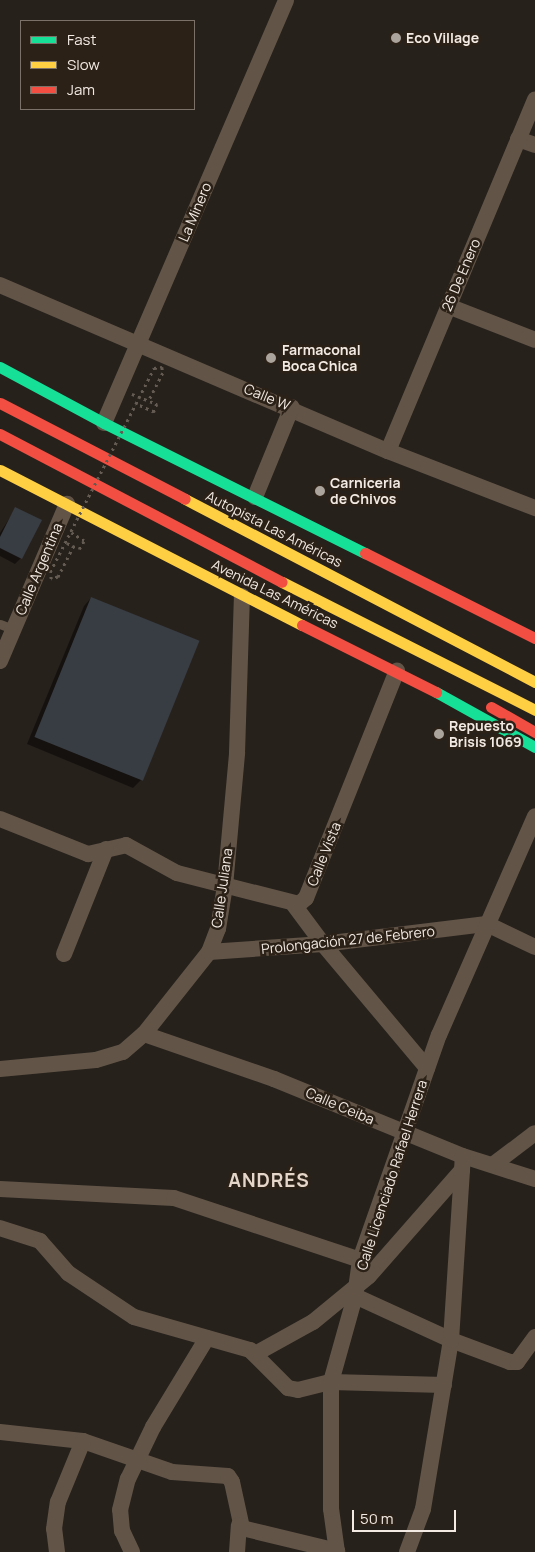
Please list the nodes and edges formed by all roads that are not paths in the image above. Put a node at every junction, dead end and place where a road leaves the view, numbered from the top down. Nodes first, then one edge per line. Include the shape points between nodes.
1 (286, 0) edge
2 (535, 99) edge
3 (518, 139) junction
4 (535, 145) edge
5 (0, 285) edge
6 (448, 306) junction
7 (535, 340) edge
8 (138, 346) junction
9 (0, 367) edge
10 (0, 403) edge
11 (292, 407) junction
12 (104, 423) junction
13 (0, 434) edge
14 (388, 451) junction
15 (0, 470) edge
16 (255, 497) junction
17 (67, 504) junction
18 (535, 508) edge
19 (242, 596) junction
20 (349, 617) junction
21 (7, 626) edge
22 (535, 638) edge
23 (476, 651) junction
24 (521, 660) dead end
25 (0, 661) edge
26 (397, 671) junction
27 (432, 672) dead end
28 (535, 682) edge
29 (480, 700) dead end
30 (535, 710) edge
31 (535, 732) edge
32 (535, 747) edge
33 (535, 816) edge
34 (0, 819) edge
35 (106, 849) junction
36 (225, 886) junction
37 (294, 904) junction
38 (487, 924) junction
39 (322, 944) junction
40 (535, 947) edge
41 (209, 952) junction
42 (64, 954) dead end
43 (144, 1034) junction
44 (427, 1068) junction
45 (0, 1069) edge
46 (535, 1133) edge
47 (404, 1134) junction
48 (462, 1163) junction
49 (494, 1164) junction
50 (535, 1179) edge
51 (0, 1189) edge
52 (0, 1228) edge
53 (360, 1260) junction
54 (356, 1290) junction
55 (208, 1338) junction
56 (535, 1338) edge
57 (451, 1340) junction
58 (255, 1354) junction
59 (331, 1382) junction
60 (444, 1385) junction
61 (0, 1432) edge
62 (83, 1441) junction
63 (138, 1458) junction
64 (239, 1526) junction
65 (57, 1552) edge
66 (132, 1552) edge
67 (237, 1552) edge
68 (337, 1552) edge
69 (407, 1552) edge

1 - 8 street, La Minero
2 - 3 street, 26 De Enero
3 - 4 street
3 - 6 street, 26 De Enero
5 - 8 street, Calle W
6 - 7 street
6 - 14 street, 26 De Enero
8 - 11 street, Calle W
8 - 12 street, La Minero
9 - 12 main road
10 - 23 main road, Autopista Las Américas
11 - 14 street, Calle W
11 - 16 street
12 - 16 main road
13 - 20 main road
14 - 18 street, Calle W
15 - 17 main road, Avenida Las Américas
16 - 22 main road
17 - 19 main road, Avenida Las Américas
17 - 21 street, Calle Argentina
19 - 26 main road, Avenida Las Américas
19 - 36 street, Calle Juliana via 237,753
20 - 27 main road
20 - 30 main road
21 - 25 street, Calle Argentina
23 - 24 main road
23 - 28 main road, Autopista Las Américas
26 - 32 main road, Avenida Las Américas
26 - 37 street, Calle Vista via 306,898
29 - 31 main road
33 - 38 street, Calle Licenciado Rafael Herrera
34 - 35 street via 88,854
35 - 36 street via 126,845 177,873
35 - 42 street
36 - 37 street
36 - 41 street, Calle Juliana via 218,929
37 - 39 street
38 - 39 street, Prolongación 27 de Febrero
38 - 40 street
38 - 44 street, Calle Licenciado Rafael Herrera
39 - 41 street, Prolongación 27 de Febrero
39 - 44 street
41 - 43 street, Calle Juliana
43 - 45 street, Calle Juliana via 111,1058
43 - 47 street, Calle Ceiba via 274,1078
44 - 47 street, Calle Licenciado Rafael Herrera
46 - 49 street
47 - 48 street, Calle Ceiba
47 - 53 street, Calle Licenciado Rafael Herrera
48 - 49 street, Calle Ceiba
48 - 54 street
48 - 57 street
49 - 50 street, Calle Ceiba
51 - 53 street via 174,1198
52 - 55 street via 40,1241 68,1273 120,1310 152,1324
53 - 54 street, Calle Licenciado Rafael Herrera
54 - 57 street
54 - 58 street via 313,1322
54 - 59 street, Calle Licenciado Rafael Herrera
55 - 58 street
55 - 63 street via 153,1427
56 - 57 street via 517,1362 483,1354
57 - 60 street
58 - 59 street via 288,1388 298,1390
59 - 60 street
59 - 68 street, Calle Licenciado Rafael Herrera via 331,1508
60 - 69 street via 423,1509
61 - 62 street
62 - 63 street
62 - 65 street via 58,1502 54,1529
63 - 64 street via 172,1472 228,1476 232,1482
63 - 66 street via 128,1479 120,1510 122,1531
64 - 67 street
64 - 68 street via 248,1531

